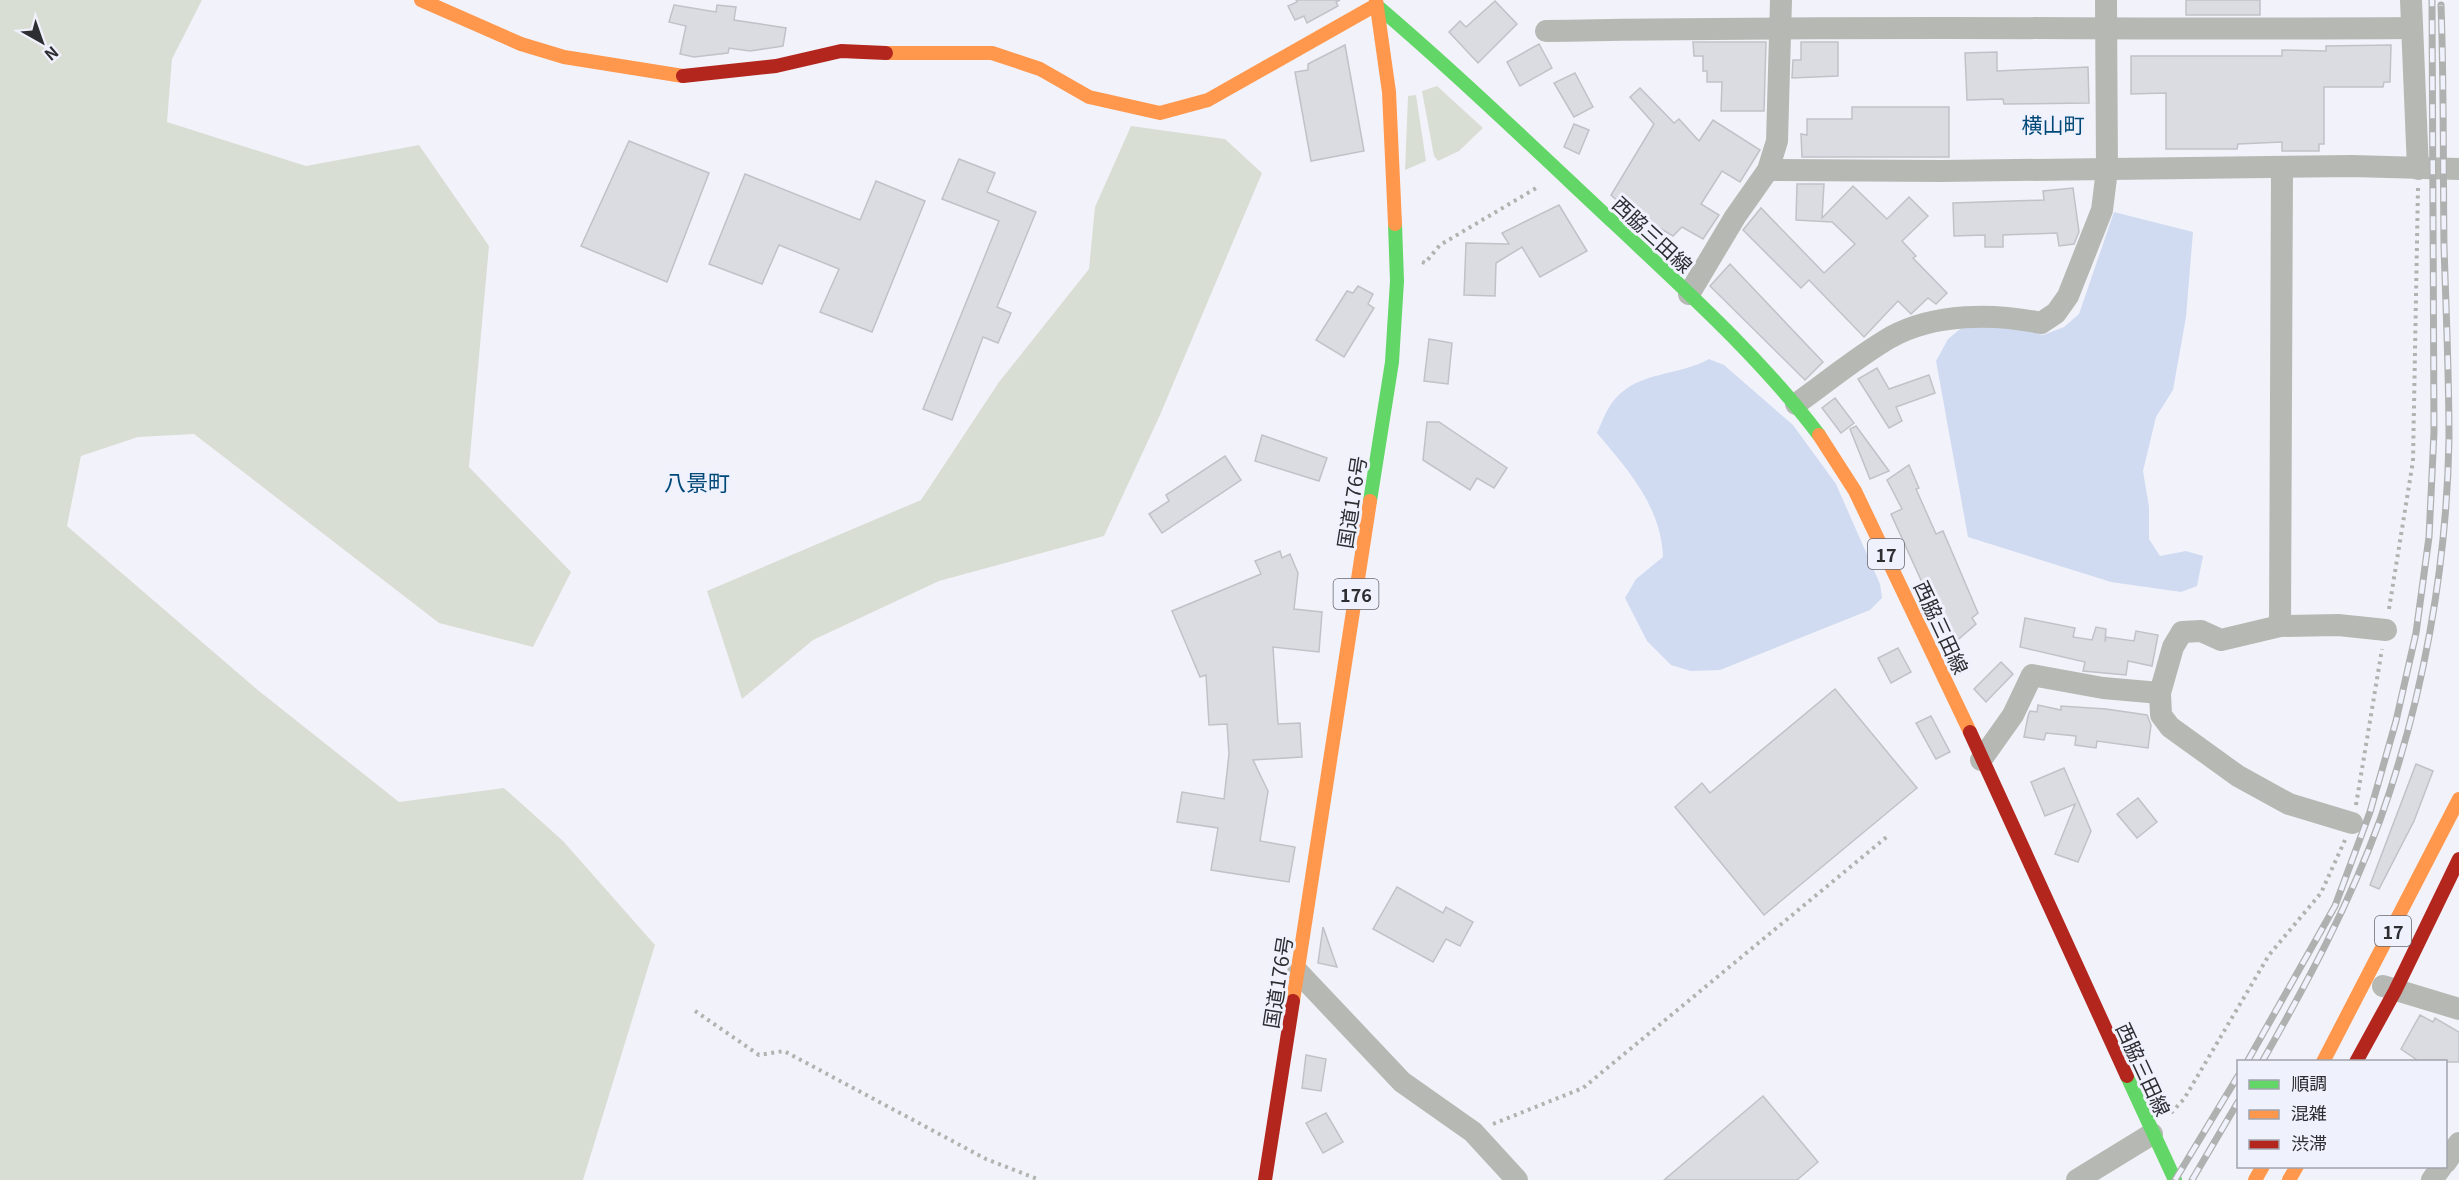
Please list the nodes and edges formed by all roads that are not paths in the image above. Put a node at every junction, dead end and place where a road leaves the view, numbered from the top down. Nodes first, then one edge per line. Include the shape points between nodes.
1 (421, 0) edge
2 (1781, 0) edge
3 (2106, 0) edge
4 (2411, 0) edge
5 (1375, 2) edge
6 (1404, 9) dead end
7 (1779, 26) junction
8 (2412, 28) junction
9 (2106, 30) junction
10 (1546, 31) dead end
11 (1430, 51) junction
12 (1409, 60) dead end
13 (1400, 73) dead end
14 (2282, 168) junction
15 (2418, 169) junction
16 (2459, 169) edge
17 (1768, 170) junction
18 (2107, 170) junction
19 (1392, 171) junction
20 (1689, 294) junction
21 (1796, 404) junction
22 (2280, 626) junction
23 (2386, 630) road end
24 (2160, 693) junction
25 (1981, 760) junction
26 (2459, 799) edge
27 (2352, 823) road end
28 (2459, 859) edge
29 (1298, 972) junction
30 (2368, 979) junction
31 (2395, 991) junction
32 (2459, 1009) edge
33 (2324, 1060) edge
34 (2357, 1060) edge
35 (2152, 1134) junction
36 (2459, 1143) edge
37 (2447, 1159) edge
38 (2441, 1168) edge
39 (1265, 1180) edge
40 (1517, 1180) edge
41 (2077, 1180) edge
42 (2175, 1180) edge
43 (2432, 1180) edge

1 - 5 main road via 543,51 684,76 776,66 841,51 992,53 1040,69 1089,97 1160,113 1208,100
2 - 7 street
3 - 9 street
4 - 8 street
5 - 11 main road, 西脇三田線 / 17
5 - 19 main road, 国道176号 / 176 via 1389,92
6 - 11 main road, 西脇三田線 / 17
7 - 9 street
7 - 10 street
7 - 17 street via 1777,141
8 - 9 street
8 - 15 street
9 - 18 street
11 - 12 main road
11 - 20 main road, 西脇三田線 / 17
13 - 19 main road
14 - 15 street
14 - 18 street
14 - 22 street
15 - 16 street
17 - 18 street
17 - 20 street
18 - 21 street via 2102,210 2068,296 2056,314 2041,323 2006,316 1945,320 1912,329 1892,336
19 - 29 main road, 国道176号 / 176 via 1397,281 1392,362
20 - 21 main road, 西脇三田線 / 17
21 - 25 main road, 西脇三田線 / 17 via 1831,450 1855,491
22 - 23 street via 2338,625
22 - 24 street via 2221,640 2201,631 2182,632 2173,647
24 - 25 street via 2032,675 2013,715
24 - 27 street via 2161,715 2170,727 2238,776 2289,804
25 - 35 main road, 西脇三田線 / 17
26 - 30 main road, 17
28 - 31 main road, 17
29 - 39 main road, 国道176号 / 176
29 - 40 street via 1402,1082 1473,1132
30 - 31 street
30 - 33 main road, 17
31 - 32 street
31 - 34 main road, 17
35 - 41 street
35 - 42 main road, 西脇三田線 / 17
36 - 37 street
38 - 43 street

